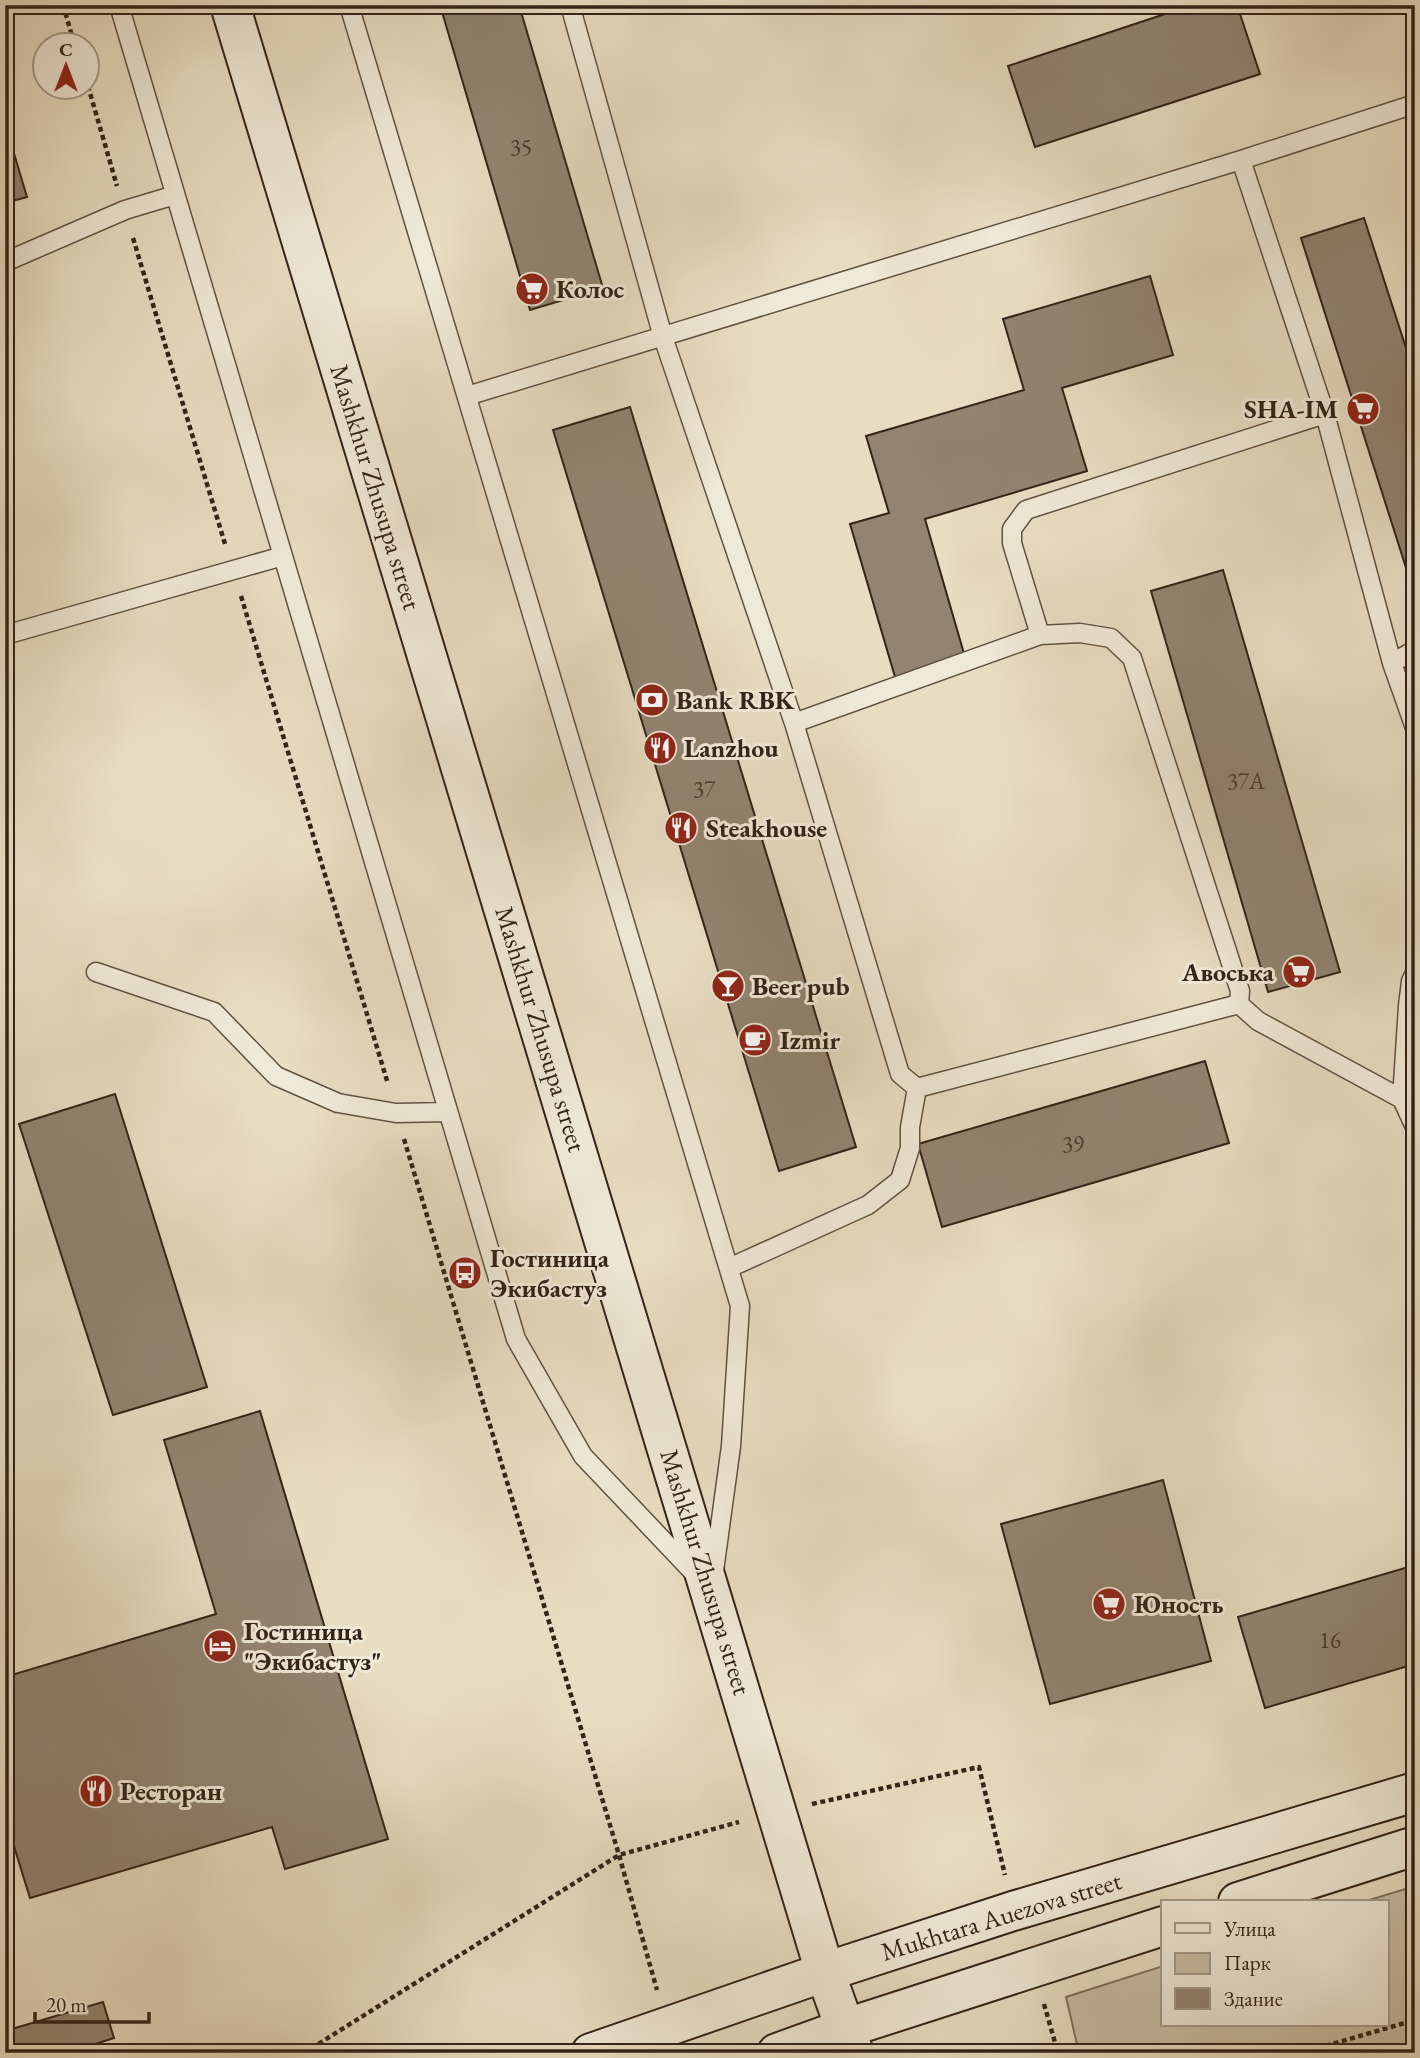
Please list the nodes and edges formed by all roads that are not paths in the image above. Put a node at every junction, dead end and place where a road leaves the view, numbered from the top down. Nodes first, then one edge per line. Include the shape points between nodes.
1 (119, 5) edge
2 (230, 5) edge
3 (349, 5) edge
4 (570, 5) edge
5 (1415, 104) edge
6 (1241, 160) junction
7 (175, 195) junction
8 (5, 262) edge
9 (663, 337) junction
10 (467, 397) junction
11 (1325, 414) junction
12 (283, 556) junction
13 (5, 635) edge
14 (1040, 635) junction
15 (1415, 650) edge
16 (1392, 663) junction
17 (794, 723) junction
18 (1415, 728) edge
19 (96, 972) dead end
20 (1415, 973) edge
21 (1239, 1004) junction
22 (917, 1088) junction
23 (1402, 1099) junction
24 (448, 1112) junction
25 (1415, 1127) edge
26 (729, 1268) junction
27 (712, 1592) junction
28 (1415, 1792) edge
29 (1415, 1846) edge
30 (1244, 1900) edge
31 (1161, 1927) edge
32 (825, 1972) junction
33 (850, 2040) edge
34 (592, 2053) edge
35 (777, 2053) edge

1 - 7 lane
2 - 27 main road, Mashkhur Zhusupa street
3 - 10 lane
4 - 9 lane
5 - 6 lane
6 - 9 lane
6 - 11 lane
7 - 8 lane via 125,210
7 - 12 lane
9 - 10 lane
9 - 17 lane
10 - 26 lane
11 - 14 lane via 1026,510 1012,529 1012,543
11 - 16 lane
12 - 13 lane
12 - 24 lane
14 - 17 lane
14 - 21 lane via 1080,633 1111,638 1132,658 1240,991
15 - 16 lane
16 - 18 lane
17 - 22 lane via 900,1074
19 - 24 lane via 214,1012 276,1076 338,1103 396,1113
20 - 23 lane via 1408,1006
21 - 22 lane
21 - 23 lane via 1258,1021
22 - 26 lane via 901,1180 868,1205
23 - 25 lane
24 - 27 lane via 516,1339 583,1455
26 - 27 lane via 740,1306 731,1446
27 - 32 main road, Mashkhur Zhusupa street
28 - 32 main road, Mukhtara Auezova street
29 - 30 main road
31 - 33 main road
32 - 33 main road, Mashkhur Zhusupa street
32 - 34 main road, Mukhtara Auezova street
33 - 35 main road

